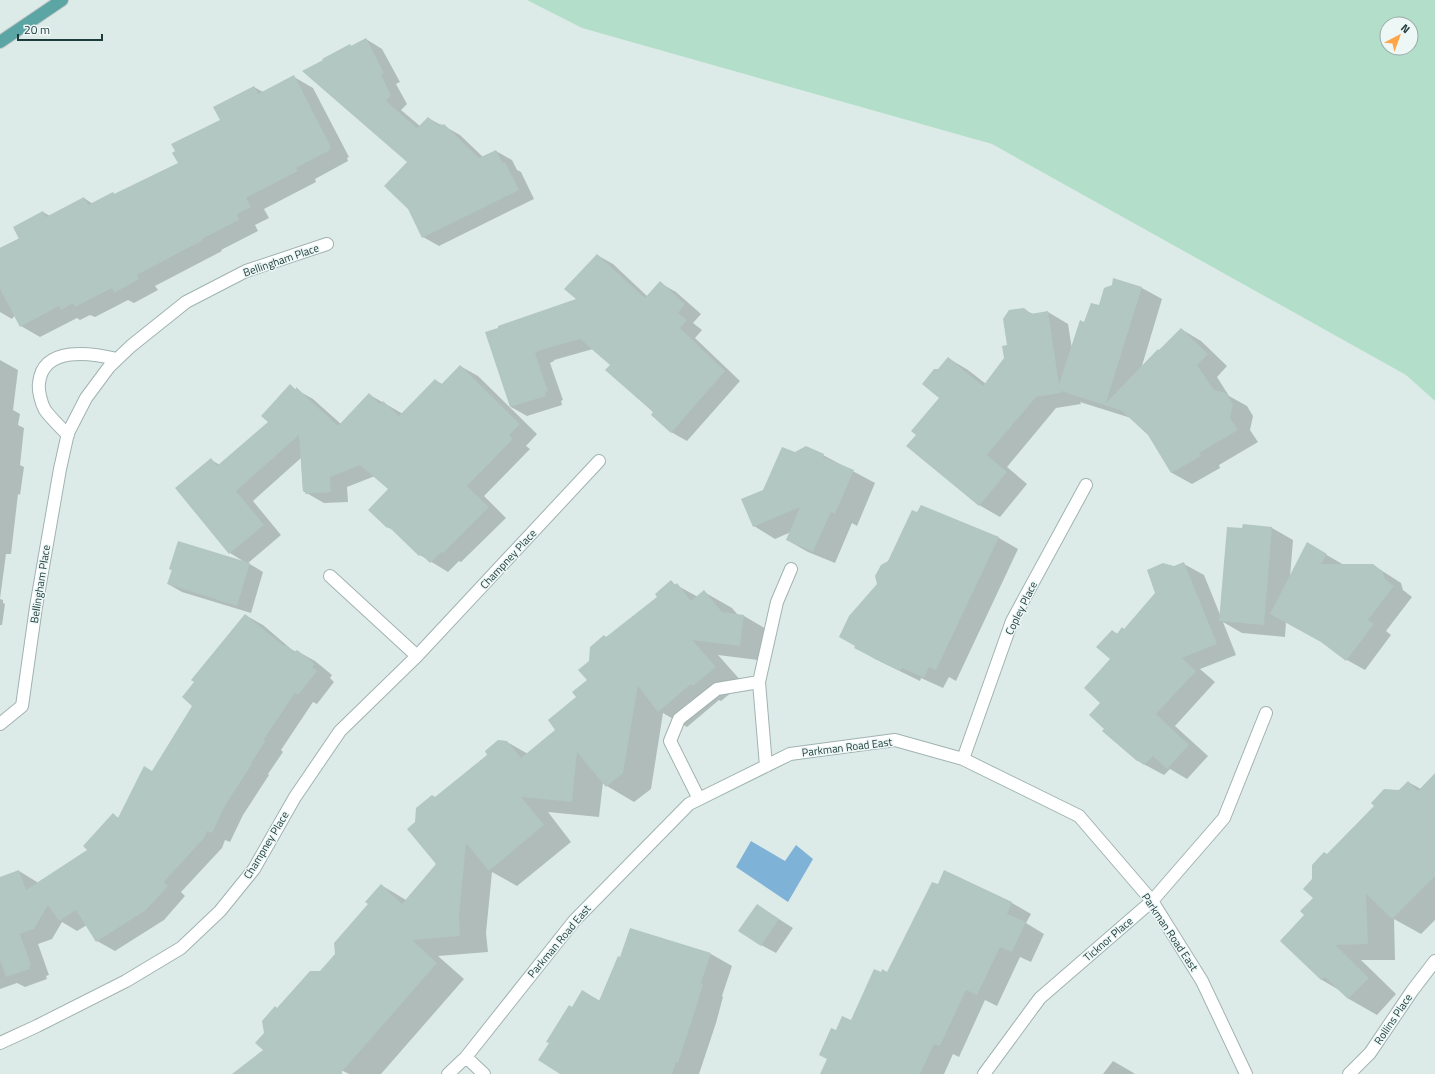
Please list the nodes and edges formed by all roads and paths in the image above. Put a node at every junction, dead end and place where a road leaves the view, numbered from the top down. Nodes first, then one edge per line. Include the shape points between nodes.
1 (62, 0) edge
2 (0, 42) edge
3 (327, 244) dead end
4 (117, 359) junction
5 (68, 435) junction
6 (599, 461) dead end
7 (1086, 485) dead end
8 (791, 569) dead end
9 (330, 576) dead end
10 (417, 656) junction
11 (758, 682) junction
12 (1266, 713) dead end
13 (0, 724) edge
14 (963, 759) junction
15 (766, 766) junction
16 (699, 799) junction
17 (1152, 901) junction
18 (1435, 961) edge
19 (0, 1043) edge
20 (466, 1057) junction
21 (448, 1074) edge
22 (484, 1074) edge
23 (984, 1074) edge
24 (1246, 1074) edge
25 (1349, 1074) edge

1 - 2 main road
3 - 4 street, Bellingham Place via 246,271 186,302
4 - 5 street, Bellingham Place via 86,398
4 - 5 street via 94,354 73,354 57,358 45,367 39,382 45,410
5 - 13 street, Bellingham Place via 36,607 22,706
6 - 10 street, Champney Place
7 - 14 street, Copley Place via 1012,621
8 - 11 street via 777,602
9 - 10 street
10 - 19 street, Champney Place via 340,731 294,797 254,869 220,911 181,948 126,981
11 - 15 street
11 - 16 street via 717,689 679,719 670,741
12 - 17 street, Ticknor Place via 1224,818
14 - 15 street, Parkman Road East via 895,740 790,754
14 - 17 street, Parkman Road East via 1079,816
15 - 16 street, Parkman Road East
16 - 20 street, Parkman Road East via 688,804 574,921
17 - 23 street, Ticknor Place via 1040,998
17 - 24 street, Parkman Road East via 1202,981
18 - 25 street, Rollins Place via 1370,1053
20 - 21 street, Parkman Road East
20 - 22 street

